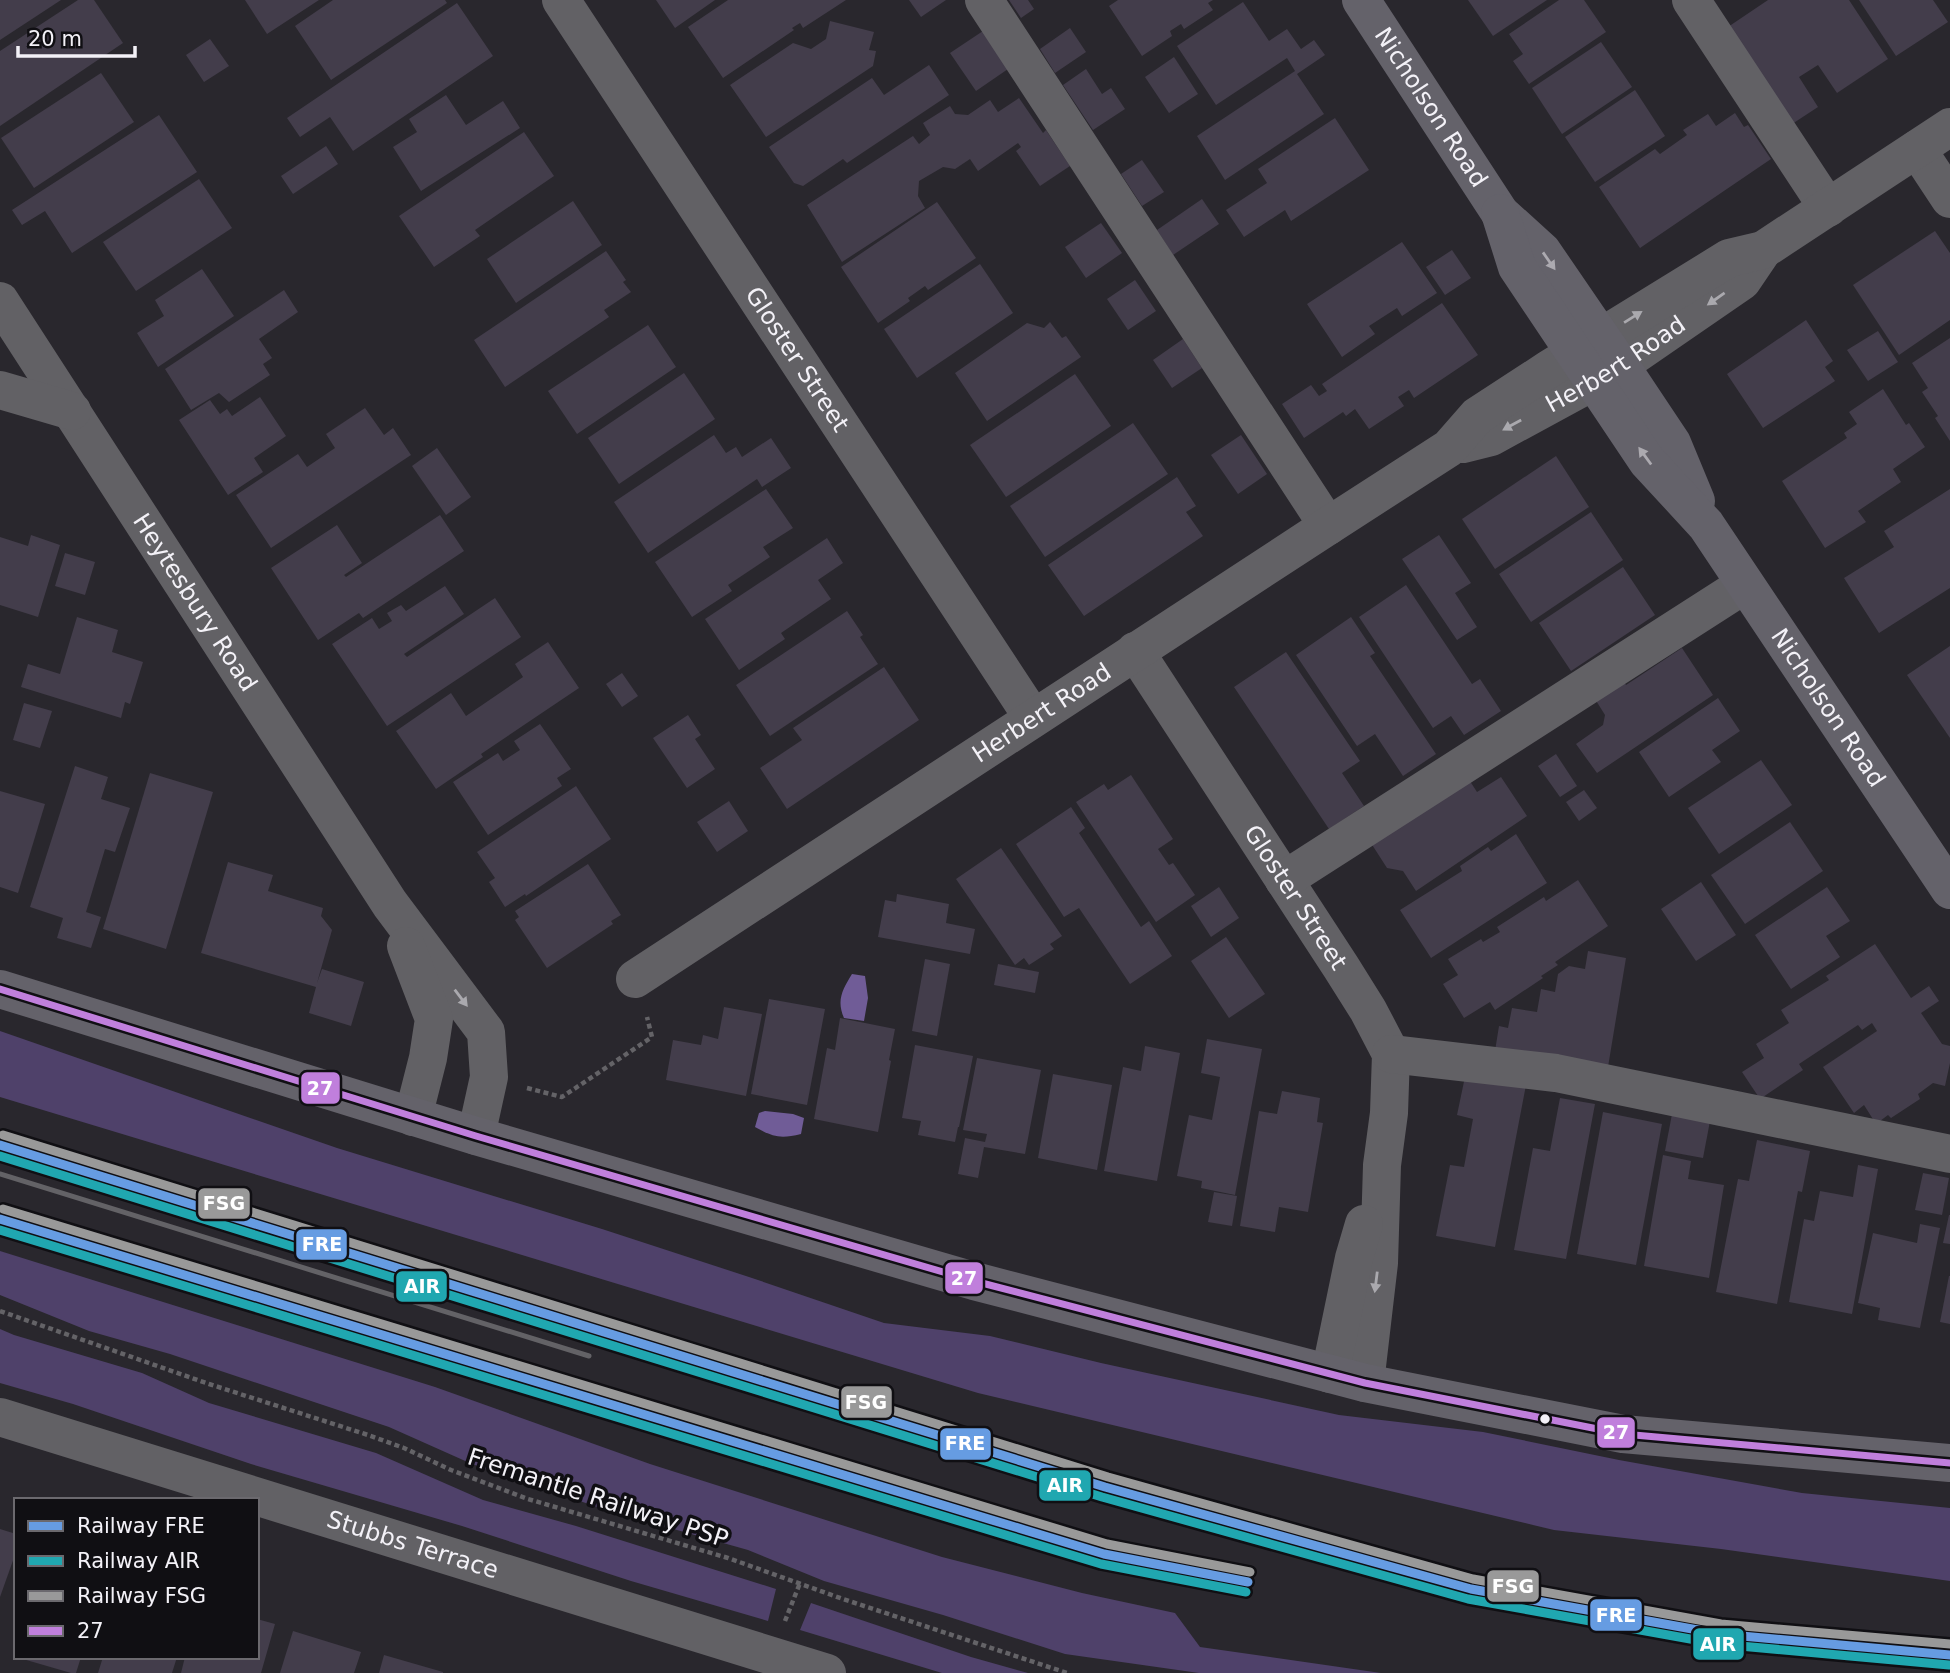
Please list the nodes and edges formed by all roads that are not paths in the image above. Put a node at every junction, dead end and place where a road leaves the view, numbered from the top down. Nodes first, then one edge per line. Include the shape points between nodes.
1 (561, 0) edge
2 (984, 0) edge
3 (1361, 0) edge
4 (1691, 0) edge
5 (1950, 127) edge
6 (1917, 149) junction
7 (1950, 199) edge
8 (1828, 208) junction
9 (0, 301) edge
10 (1597, 359) junction
11 (0, 390) edge
12 (72, 411) junction
13 (1328, 526) junction
14 (1744, 585) junction
15 (1135, 651) junction
16 (1033, 718) junction
17 (1284, 880) junction
18 (1950, 890) edge
19 (390, 904) junction
20 (635, 979) dead end
21 (0, 989) edge
22 (1391, 1054) junction
23 (413, 1116) junction
24 (476, 1136) junction
25 (1950, 1154) edge
26 (1347, 1379) junction
27 (0, 1417) edge
28 (1950, 1464) edge
29 (244, 1498) edge
30 (259, 1503) edge
31 (729, 1659) edge
32 (827, 1673) edge

1 - 16 street, Gloster Street
2 - 13 street
3 - 10 main road, Nicholson Road via 1500,213 1517,267
4 - 8 street
5 - 6 street, Herbert Road
6 - 7 street
6 - 8 street, Herbert Road
8 - 10 street, Herbert Road via 1763,250 1729,258
9 - 12 street, Heytesbury Road
10 - 13 street, Herbert Road via 1492,437 1450,448
10 - 14 main road, Nicholson Road via 1647,461 1706,525
11 - 12 street
12 - 19 street, Heytesbury Road
13 - 15 street, Herbert Road
14 - 17 street
14 - 18 main road, Nicholson Road
15 - 16 street, Herbert Road
15 - 17 street, Gloster Street
16 - 20 street, Herbert Road
17 - 22 street, Gloster Street
19 - 23 street, Heytesbury Road via 434,1019
19 -> 24 street, Heytesbury Road via 486,1032 489,1077
21 - 23 main road
22 - 25 street via 1556,1073
22 - 26 street, Gloster Street via 1379,1263
23 - 24 main road
24 - 26 main road via 974,1281
26 - 28 main road via 1623,1434
27 - 29 street, Stubbs Terrace
30 - 31 street, Stubbs Terrace
31 - 32 street, Stubbs Terrace

